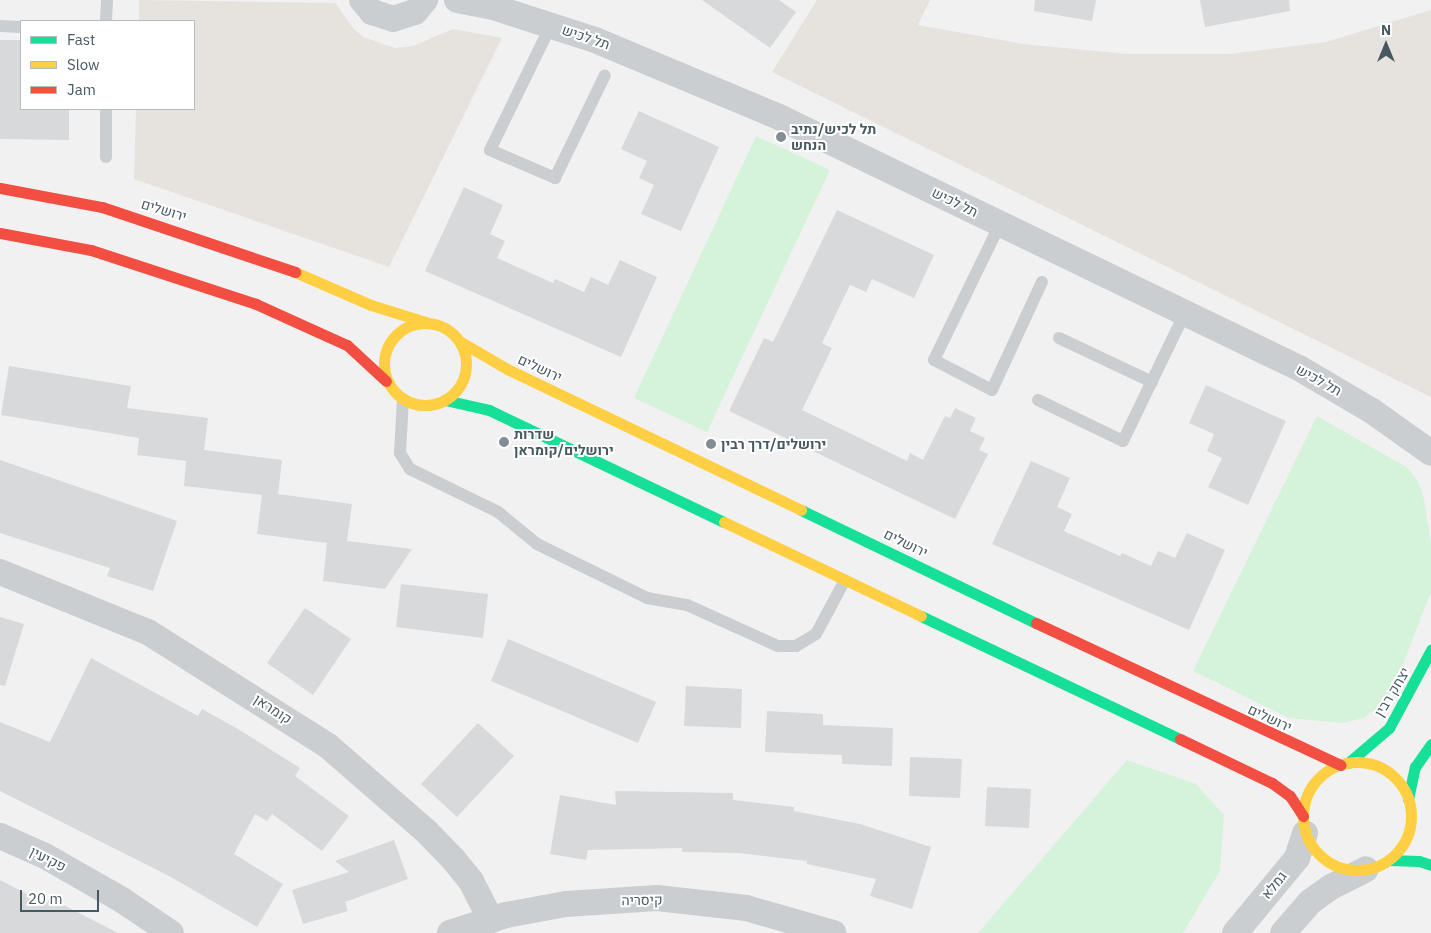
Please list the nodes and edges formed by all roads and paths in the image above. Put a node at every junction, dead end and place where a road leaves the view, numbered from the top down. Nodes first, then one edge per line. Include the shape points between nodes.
1 (106, 0) edge
2 (362, 0) edge
3 (425, 0) edge
4 (457, 0) edge
5 (106, 20) edge
6 (551, 25) junction
7 (0, 26) edge
8 (20, 27) edge
9 (605, 75) dead end
10 (106, 110) edge
11 (106, 157) dead end
12 (0, 188) edge
13 (1000, 224) junction
14 (0, 233) edge
15 (1042, 282) dead end
16 (1185, 313) junction
17 (426, 322) junction
18 (1059, 338) dead end
19 (461, 342) junction
20 (386, 381) junction
21 (1152, 382) junction
22 (403, 399) junction
23 (445, 400) junction
24 (1038, 400) dead end
25 (1431, 453) edge
26 (0, 572) edge
27 (845, 580) junction
28 (1431, 650) edge
29 (1431, 744) edge
30 (1344, 764) junction
31 (1409, 803) junction
32 (1422, 815) dead end
33 (1304, 825) junction
34 (0, 836) edge
35 (1377, 864) junction
36 (1431, 865) edge
37 (491, 920) junction
38 (171, 933) edge
39 (450, 933) edge
40 (833, 933) edge
41 (1235, 933) edge
42 (1282, 933) edge

1 - 5 lane
2 - 3 street via 372,12 394,19 415,12
4 - 6 street, תל לכיש
6 - 9 lane via 490,150 555,178
6 - 13 street, תל לכיש via 703,83
7 - 8 lane
10 - 11 lane
12 - 17 main road, ירושלים via 102,207 272,262 371,305
13 - 15 lane via 934,360 992,390
13 - 16 street, תל לכיש
14 - 20 main road via 91,250 256,304 347,345
16 - 21 lane
16 - 25 street, תל לכיש via 1335,388
17 - 19 main road via 440,324
17 - 20 main road via 412,324 389,342 383,367
18 - 21 lane
19 - 23 main road via 466,370 456,391
19 - 30 main road, ירושלים via 507,369 1240,721
20 - 22 main road
21 - 24 lane via 1123,440
22 - 23 main road via 431,405
22 - 27 lane via 400,453 410,469 498,512 537,544 647,598 687,605 778,646 796,646 816,634
23 - 27 main road via 489,410
26 - 37 street, קומראן via 148,632 327,745 426,831 454,860 471,882
27 - 33 main road via 1272,783 1290,796
28 - 30 main road, יצחק רבין via 1389,728
29 - 31 main road via 1415,767
30 - 31 main road via 1366,763 1382,768 1400,784
30 - 33 main road via 1325,773 1313,784 1305,799
31 - 32 main road
31 - 35 main road via 1408,833 1400,848
33 - 35 main road via 1313,848 1332,864 1348,869
33 - 41 street, גמלא via 1297,858
34 - 38 street, פקיעין via 45,856 105,890
35 - 36 main road via 1419,861
35 - 42 street via 1331,887 1310,902
37 - 39 street, קיסריה
37 - 40 street, קיסריה via 566,904 657,898 746,908

